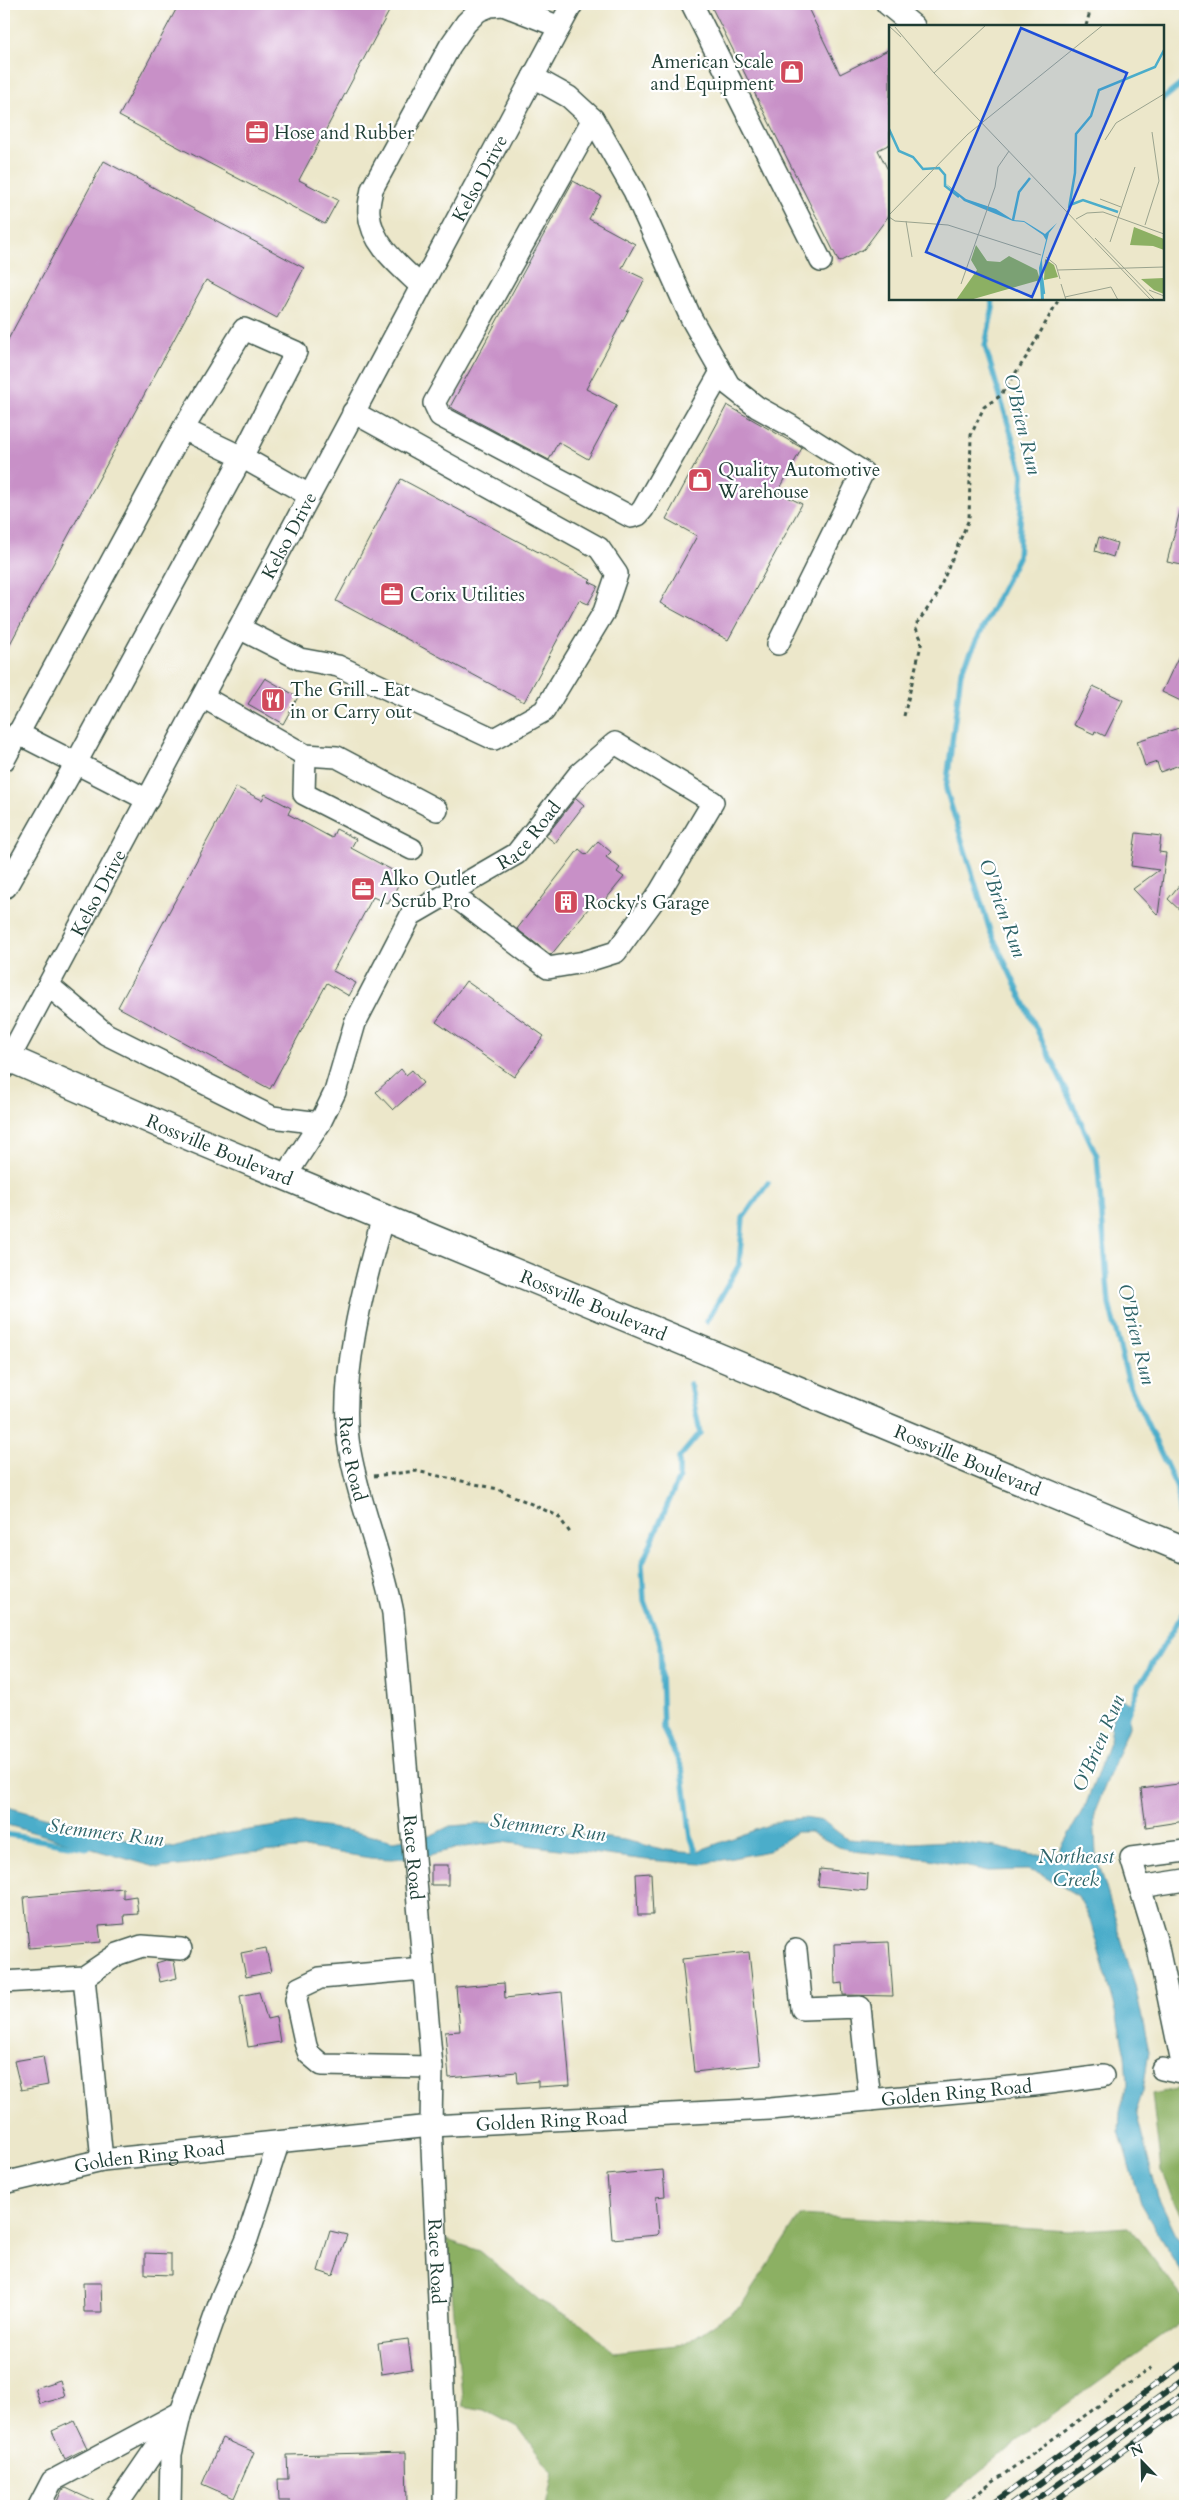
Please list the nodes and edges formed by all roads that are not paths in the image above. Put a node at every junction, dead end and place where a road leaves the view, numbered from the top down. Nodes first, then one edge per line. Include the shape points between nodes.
1 (572, 4) edge
2 (692, 4) edge
3 (887, 4) edge
4 (489, 5) edge
5 (913, 25) edge
6 (560, 27) junction
7 (533, 77) junction
8 (593, 119) junction
9 (821, 261) dead end
10 (421, 286) junction
11 (721, 372) junction
12 (354, 412) junction
13 (183, 429) junction
14 (242, 457) junction
15 (309, 496) junction
16 (239, 628) junction
17 (778, 644) dead end
18 (203, 697) junction
19 (17, 732) junction
20 (305, 755) junction
21 (4, 760) edge
22 (76, 763) junction
23 (148, 800) junction
24 (437, 810) dead end
25 (412, 849) dead end
26 (4, 886) edge
27 (449, 892) junction
28 (49, 986) junction
29 (5, 1060) edge
30 (320, 1123) junction
31 (286, 1177) junction
32 (383, 1217) junction
33 (1185, 1550) edge
34 (1185, 1851) edge
35 (1185, 1880) edge
36 (1140, 1887) junction
37 (181, 1949) dead end
38 (796, 1950) dead end
39 (424, 1969) junction
40 (84, 1977) junction
41 (4, 1982) edge
42 (432, 2066) junction
43 (1162, 2069) dead end
44 (1184, 2074) edge
45 (1103, 2076) dead end
46 (870, 2100) junction
47 (432, 2126) junction
48 (278, 2144) junction
49 (102, 2160) junction
50 (4, 2183) edge
51 (181, 2412) junction
52 (40, 2506) edge
53 (116, 2506) edge
54 (170, 2506) edge
55 (444, 2506) edge

1 - 6 street, Kelso Drive
2 - 9 street
3 - 5 street
4 - 6 street via 519,9
4 - 10 street via 466,23 450,46 372,189 368,213 374,233 391,257
6 - 7 street, Kelso Drive
7 - 8 street via 568,97
7 - 10 street, Kelso Drive
8 - 11 street via 634,191 691,318
8 - 11 street via 434,403 436,410 440,416 631,517 643,509
10 - 12 street, Kelso Drive
11 - 17 street via 737,394 863,472
12 - 15 street, Kelso Drive
12 - 16 street via 599,548 617,574 604,612 544,711 494,739 338,666 300,659
13 - 14 street
13 - 14 street via 244,329 296,352
13 - 19 street
14 - 15 street
14 - 22 street
15 - 16 street, Kelso Drive
16 - 18 street, Kelso Drive
18 - 20 street
18 - 23 street, Kelso Drive
19 - 21 street
19 - 22 street
20 - 24 street via 337,757
20 - 25 street via 304,794
22 - 23 street
22 - 26 street
23 - 28 street, Kelso Drive
27 - 27 street, Race Road via 516,854 580,774 615,743 713,802 659,893 616,952 548,968
27 - 30 street, Race Road via 411,914 355,1023 335,1092
28 - 29 street, Kelso Drive
28 - 30 street via 106,1034 272,1117
29 - 31 main road, Rossville Boulevard
30 - 31 street, Race Road
31 - 32 main road, Rossville Boulevard
32 - 33 main road, Rossville Boulevard
32 - 39 street, Race Road via 360,1306 346,1415 349,1452 387,1580 393,1613
34 - 36 street via 1131,1858
35 - 36 street
36 - 44 street via 1157,1943
37 - 40 street via 142,1946 118,1954
38 - 46 street via 802,2009 860,2007
39 - 42 street, Race Road
39 - 42 street via 320,1978 299,1988 296,2000 309,2054 322,2065
40 - 41 street
40 - 49 street
42 - 47 street, Race Road
43 - 44 street
45 - 46 street, Golden Ring Road
46 - 47 street, Golden Ring Road via 770,2109
47 - 48 street, Golden Ring Road
47 - 55 street, Race Road via 445,2432
48 - 49 street, Golden Ring Road
48 - 51 street via 247,2239 222,2296
49 - 50 street, Golden Ring Road
51 - 52 street via 52,2481
51 - 53 street
51 - 54 street via 171,2454

